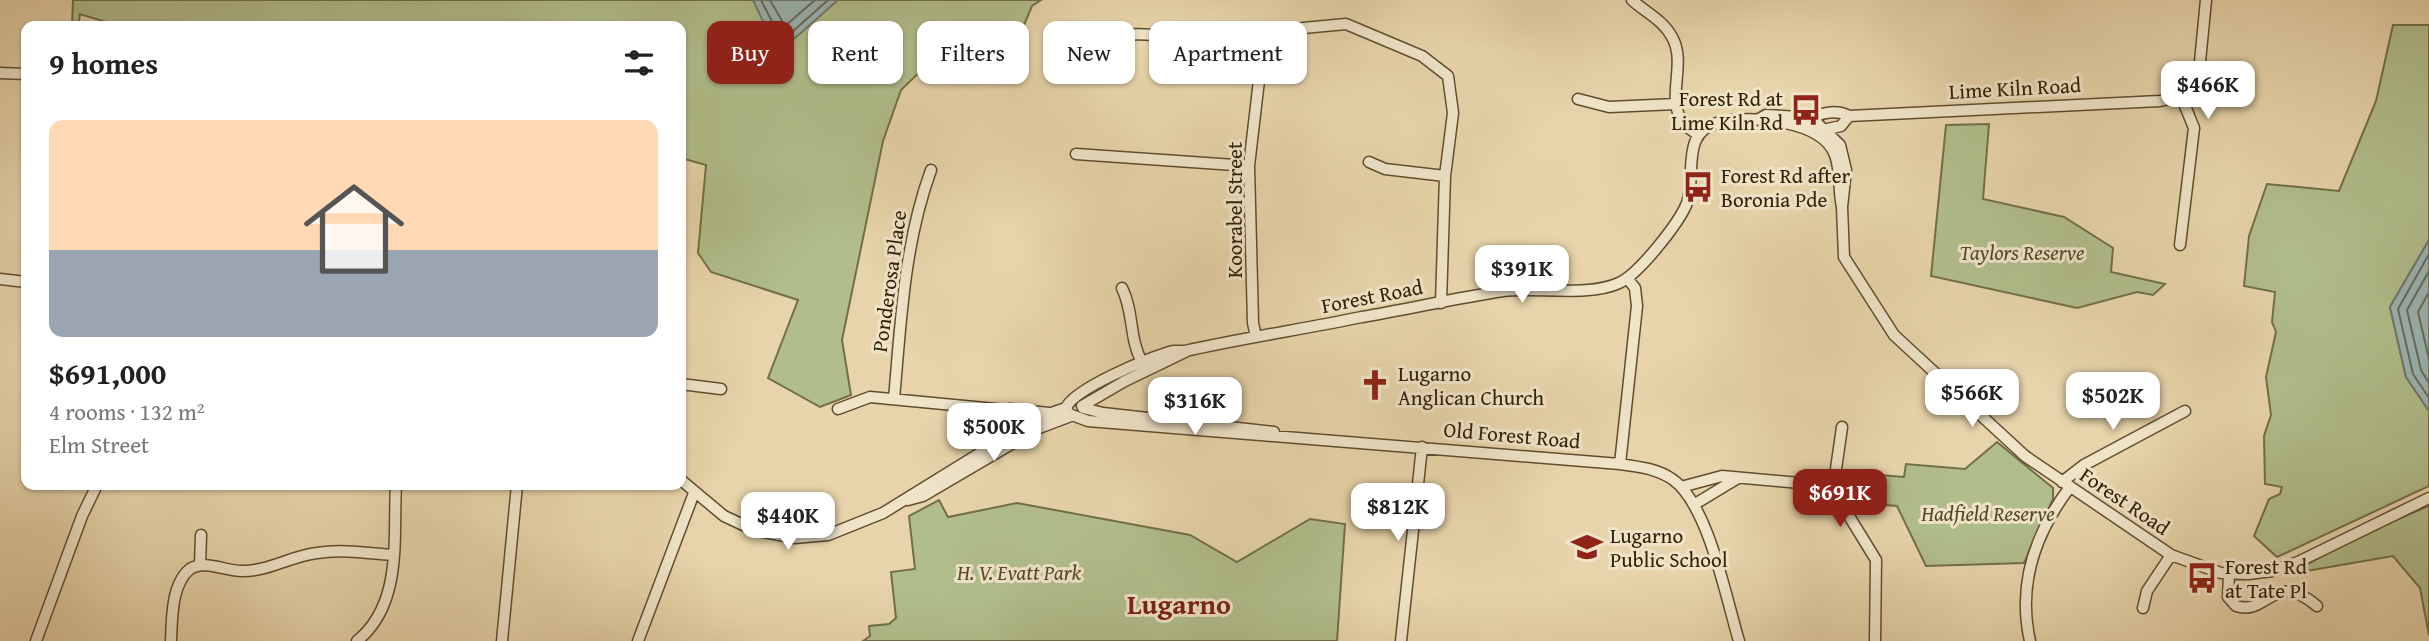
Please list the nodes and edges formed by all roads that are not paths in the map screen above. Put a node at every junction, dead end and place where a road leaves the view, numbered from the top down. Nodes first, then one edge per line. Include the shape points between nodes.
1 (1632, 0) edge
2 (2206, 0) edge
3 (1307, 28) edge
4 (0, 73) edge
5 (21, 74) edge
6 (1259, 84) edge
7 (2181, 96) junction
8 (1578, 99) dead end
9 (1676, 104) junction
10 (1849, 116) junction
11 (1806, 126) junction
12 (1825, 129) junction
13 (1698, 135) junction
14 (1076, 154) dead end
15 (1369, 162) dead end
16 (1250, 166) junction
17 (931, 170) dead end
18 (1445, 176) junction
19 (1842, 207) junction
20 (2180, 245) dead end
21 (1627, 278) junction
22 (2, 280) edge
23 (21, 282) edge
24 (1122, 288) dead end
25 (1441, 303) junction
26 (1256, 337) junction
27 (1185, 351) junction
28 (1142, 362) junction
29 (686, 384) edge
30 (721, 388) dead end
31 (1101, 395) junction
32 (894, 399) junction
33 (1082, 407) junction
34 (838, 409) dead end
35 (1006, 410) junction
36 (1071, 410) junction
37 (2185, 411) dead end
38 (1049, 414) junction
39 (1108, 414) junction
40 (1842, 427) dead end
41 (1027, 429) junction
42 (1312, 438) junction
43 (1422, 447) junction
44 (1620, 464) junction
45 (1739, 478) junction
46 (2066, 484) junction
47 (686, 485) edge
48 (1681, 487) junction
49 (95, 490) edge
50 (396, 490) edge
51 (517, 490) edge
52 (1833, 490) junction
53 (694, 493) junction
54 (2429, 498) edge
55 (1695, 504) junction
56 (201, 535) dead end
57 (393, 555) junction
58 (2171, 555) junction
59 (200, 565) junction
60 (2229, 574) junction
61 (2317, 606) dead end
62 (2143, 608) dead end
63 (36, 641) edge
64 (171, 641) edge
65 (357, 641) edge
66 (502, 641) edge
67 (638, 641) edge
68 (1401, 641) edge
69 (1739, 641) edge
70 (1875, 641) edge
71 (2030, 641) edge

1 - 9 street via 1667,30 1677,47
2 - 7 street via 2199,72
3 - 18 street via 1346,24 1373,33 1432,62 1451,82 1453,113
4 - 5 street
6 - 16 street, Koorabel Street
7 - 10 street, Lime Kiln Road via 2160,101
7 - 20 street via 2194,128
8 - 9 street via 1609,107
9 - 13 street via 1682,122
10 - 11 street, Lime Kiln Road via 1832,113
10 - 12 street, Lime Kiln Road via 1841,125
11 - 12 street, Forest Road
11 - 13 street, Forest Road via 1776,115 1717,123
11 - 19 street, Forest Road via 1835,154
12 - 19 street, Forest Road via 1843,152 1846,189
13 - 21 street via 1691,153 1684,209
14 - 16 street
15 - 18 street via 1385,169
16 - 26 street, Koorabel Street
17 - 32 street, Ponderosa Place via 908,253
18 - 25 street
19 - 46 street, Forest Road via 1846,263 1894,335 2012,445
21 - 25 street, Forest Road via 1602,287 1509,291
21 - 44 street via 1637,301
22 - 23 street
24 - 28 street
25 - 26 street, Forest Road
26 - 27 street, Forest Road
27 - 28 street, Forest Road
27 - 31 street, Forest Road
28 - 36 street, Forest Road
29 - 30 street
31 - 33 street, Forest Road
31 - 39 street
32 - 34 street via 870,397
32 - 35 street
33 - 36 street, Forest Road via 1081,413
33 - 39 street, Old Forest Road
35 - 38 street
35 - 41 street via 1016,413
36 - 38 street, Forest Road
36 - 41 street, Forest Road
36 - 42 street, Old Forest Road via 1088,421
37 - 46 street via 2084,465
38 - 41 street, Forest Road
39 - 42 street, Old Forest Road
40 - 52 street
41 - 53 street, Forest Road via 923,496 845,531 794,538 744,526
42 - 43 street, Old Forest Road
43 - 44 street, Old Forest Road
43 - 68 street
44 - 48 street, Old Forest Road via 1657,471
45 - 48 street via 1722,476
45 - 52 street
45 - 55 street
46 - 58 street, Forest Road
46 - 71 street via 2031,561 2025,598
47 - 53 street, Forest Road
48 - 55 street, Old Forest Road
49 - 63 street
50 - 57 street
51 - 66 street
52 - 70 street via 1875,560
53 - 67 street
54 - 60 street, Forest Road via 2290,566
55 - 69 street
56 - 59 street
57 - 59 street via 316,553 245,572
57 - 65 street via 384,607
58 - 60 street, Forest Road
58 - 62 street via 2147,591
59 - 64 street via 188,571 180,583
60 - 61 street via 2228,597 2236,606 2250,607 2292,591

